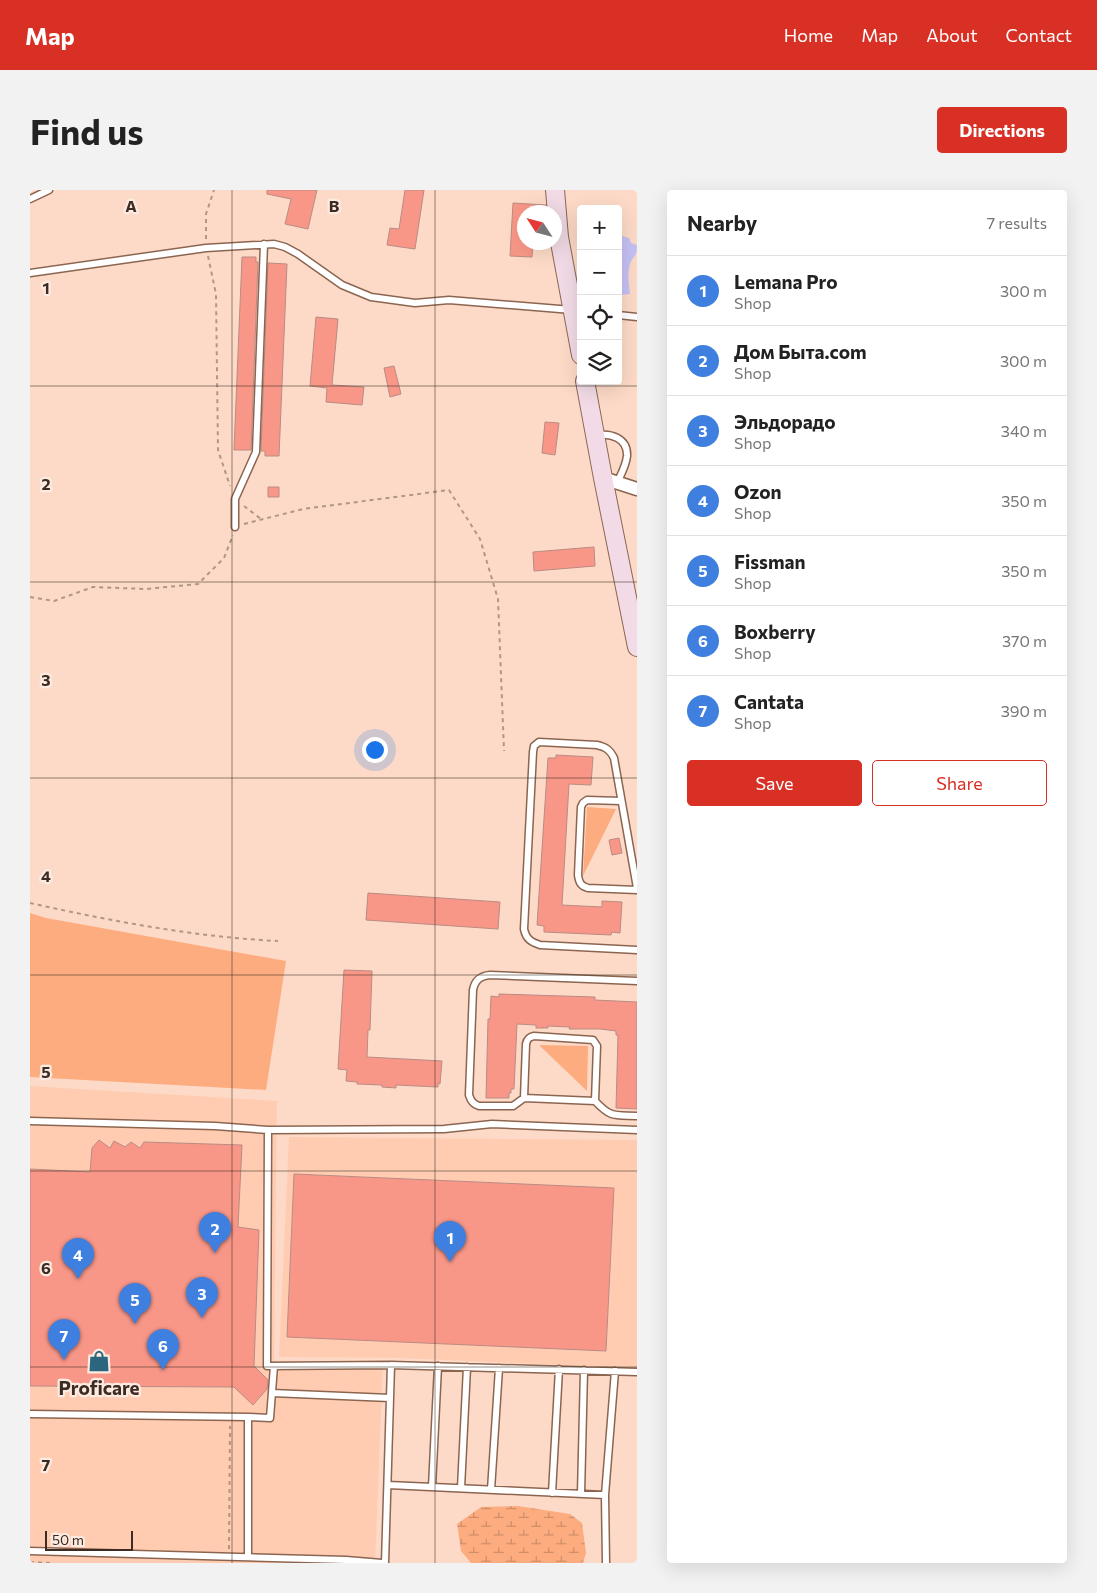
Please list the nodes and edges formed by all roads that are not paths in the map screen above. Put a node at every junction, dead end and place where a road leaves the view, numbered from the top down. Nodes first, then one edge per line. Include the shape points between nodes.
1 (49, 190) edge
2 (556, 191) edge
3 (30, 199) edge
4 (264, 244) junction
5 (30, 273) edge
6 (577, 311) edge
7 (622, 315) edge
8 (637, 316) edge
9 (587, 385) edge
10 (595, 436) junction
11 (610, 481) junction
12 (637, 489) edge
13 (235, 527) road end
14 (637, 647) edge
15 (621, 801) junction
16 (637, 889) edge
17 (637, 950) edge
18 (637, 981) edge
19 (524, 1098) junction
20 (594, 1101) junction
21 (637, 1116) edge
22 (30, 1121) edge
23 (268, 1130) junction
24 (637, 1130) edge
25 (391, 1365) junction
26 (274, 1366) junction
27 (438, 1366) junction
28 (467, 1367) junction
29 (499, 1368) junction
30 (559, 1369) junction
31 (584, 1370) junction
32 (615, 1371) junction
33 (637, 1372) edge
34 (272, 1393) junction
35 (390, 1398) junction
36 (30, 1414) edge
37 (248, 1417) junction
38 (388, 1485) junction
39 (432, 1487) junction
40 (461, 1488) junction
41 (491, 1490) junction
42 (552, 1493) junction
43 (581, 1494) junction
44 (606, 1495) junction
45 (30, 1551) edge
46 (248, 1557) junction
47 (346, 1560) junction
48 (339, 1563) edge
49 (384, 1563) edge
50 (606, 1563) edge

1 - 3 lane
2 - 6 street via 559,237
4 - 5 lane via 206,248
4 - 6 lane via 285,247 342,285 371,297 415,303 449,300
4 - 13 lane via 256,452 235,499
7 - 8 lane
9 - 10 street
10 - 11 street
10 - 11 lane via 602,434 620,438 625,445 627,455 623,470
11 - 12 street
11 - 14 street
15 - 16 lane
15 - 16 lane via 587,800 583,803 579,882 588,888
15 - 17 lane via 614,758 605,747 544,742 534,746 524,930 532,943 540,945
18 - 19 lane via 490,975 478,979 473,990 470,1100 479,1106 508,1107
19 - 20 lane
19 - 20 lane via 527,1040 530,1037 590,1039 596,1042
20 - 21 lane via 610,1114
22 - 23 lane
23 - 24 lane via 444,1129 492,1124
23 - 26 lane via 267,1366
25 - 26 lane
25 - 27 lane
25 - 35 lane
26 - 34 lane
27 - 28 lane
27 - 39 lane
28 - 29 lane
28 - 40 lane
29 - 30 lane
29 - 41 lane
30 - 31 lane
30 - 42 lane
31 - 32 lane
31 - 43 lane
32 - 33 lane
32 - 44 lane
34 - 35 lane
34 - 37 lane via 270,1418
35 - 38 lane
36 - 37 lane
37 - 46 lane
38 - 39 lane
38 - 49 lane
39 - 40 lane
40 - 41 lane
41 - 42 lane
42 - 43 lane
43 - 44 lane
44 - 50 lane
45 - 46 lane
46 - 47 lane
47 - 48 lane
47 - 49 lane

